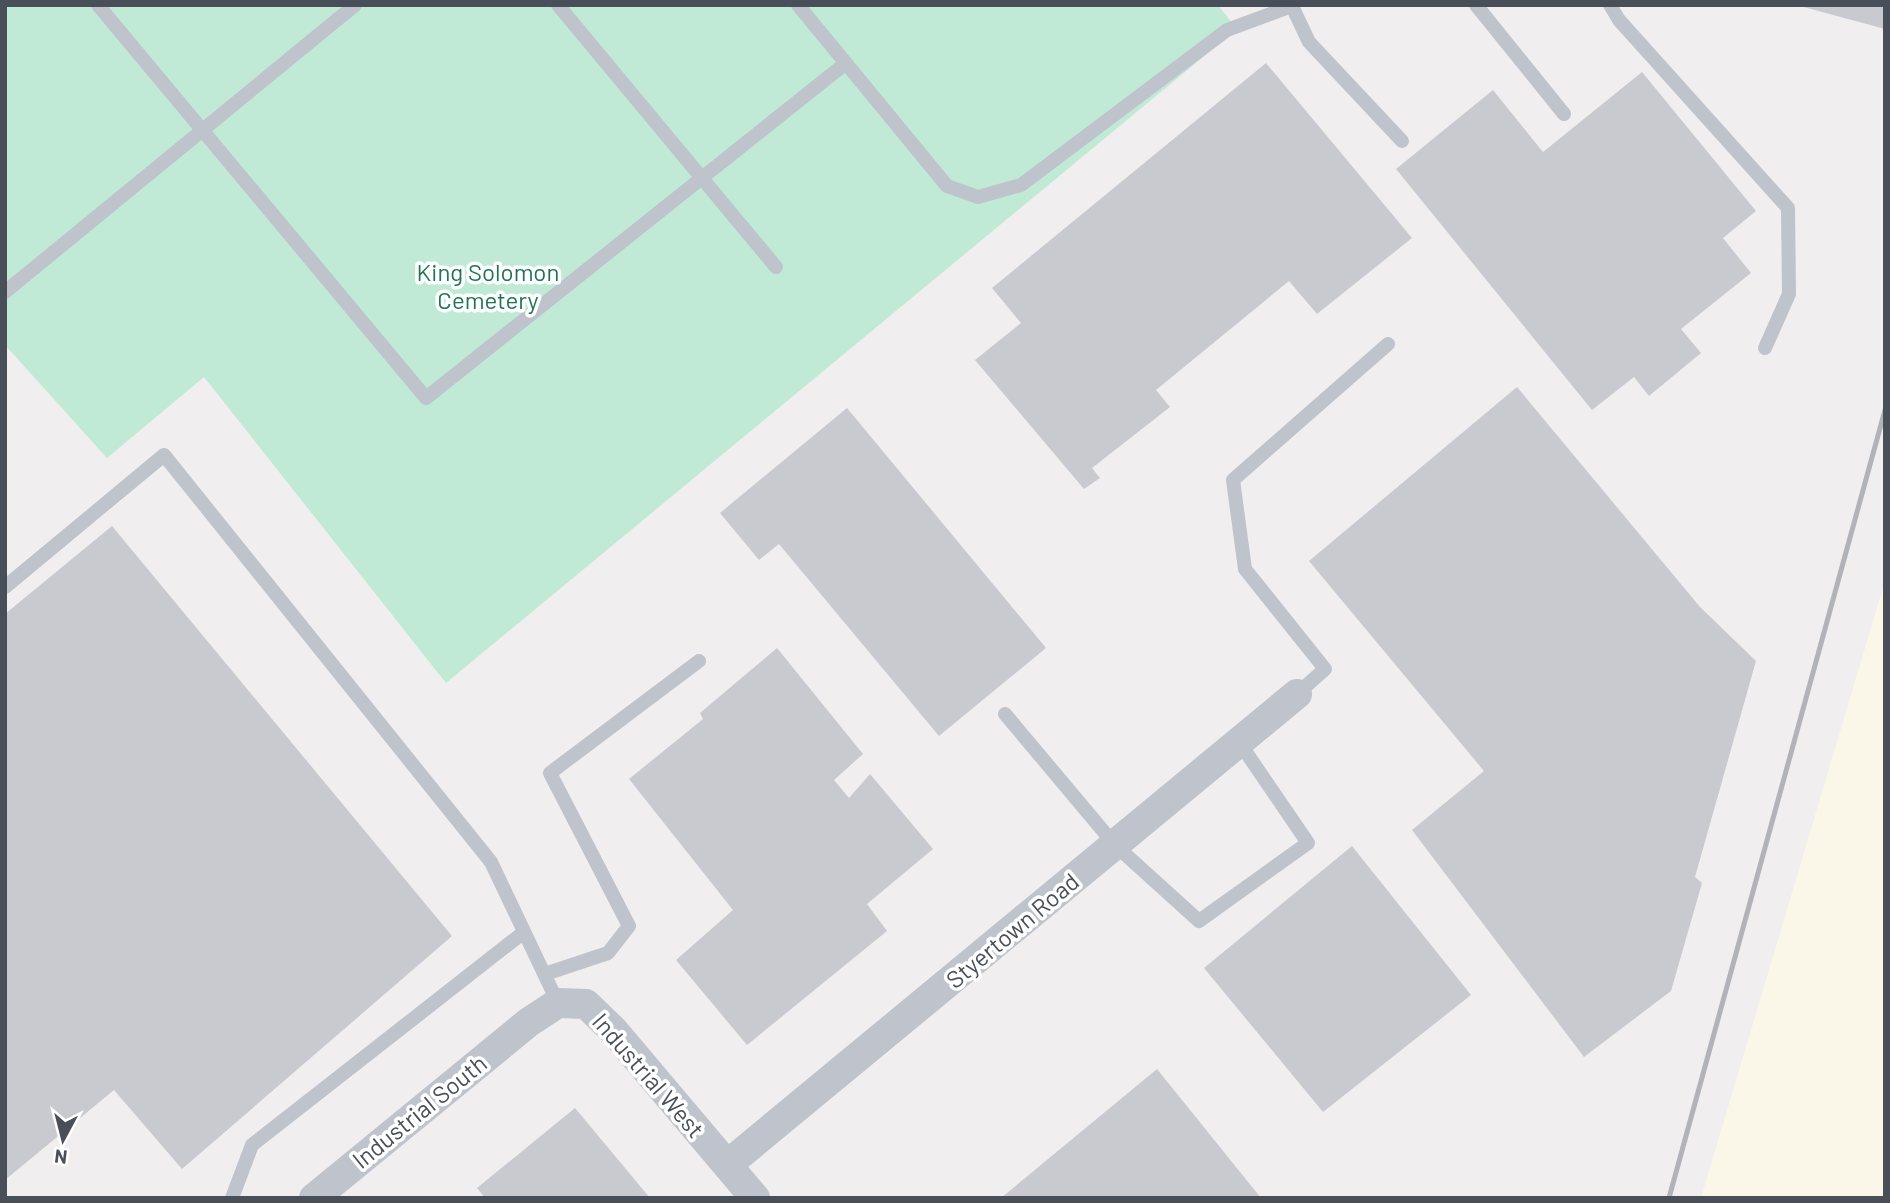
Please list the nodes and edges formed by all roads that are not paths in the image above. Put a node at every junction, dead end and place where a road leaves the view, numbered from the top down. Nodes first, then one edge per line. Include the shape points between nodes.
1 (98, 5) edge
2 (355, 5) edge
3 (558, 5) edge
4 (798, 5) edge
5 (1294, 5) edge
6 (1476, 5) edge
7 (1610, 5) edge
8 (846, 63) junction
9 (1564, 114) dead end
10 (202, 131) junction
11 (1402, 141) dead end
12 (701, 178) junction
13 (776, 267) dead end
14 (5, 292) edge
15 (1388, 344) dead end
16 (1765, 348) dead end
17 (5, 587) edge
18 (699, 661) dead end
19 (1297, 694) joint
20 (1005, 714) dead end
21 (1239, 742) junction
22 (1115, 845) junction
23 (524, 932) junction
24 (545, 974) junction
25 (558, 1003) junction
26 (524, 1025) joint
27 (727, 1165) junction
28 (232, 1198) edge
29 (314, 1198) edge
30 (755, 1198) edge

1 - 10 lane
2 - 10 lane
3 - 12 lane
4 - 8 lane
5 - 8 lane via 1227,30 1021,186 978,197 947,186
5 - 11 lane via 1309,42
6 - 9 lane
7 - 16 lane via 1788,208 1789,294
8 - 12 lane
10 - 12 lane via 426,398
10 - 14 lane
12 - 13 lane
15 - 19 lane via 1233,480 1245,569 1325,669
17 - 23 lane via 164,455 491,862
18 - 24 lane via 550,773 629,926 608,953
19 - 21 street, Styertown Road
20 - 22 lane
21 - 22 street, Styertown Road
21 - 22 lane via 1308,843 1199,921
22 - 27 street, Styertown Road
23 - 24 lane
23 - 28 lane via 252,1144
24 - 25 lane
25 - 26 street, Industrial West
25 - 27 street, Industrial West via 586,1004 595,1012
26 - 29 street, Industrial South
27 - 30 street, Industrial West

